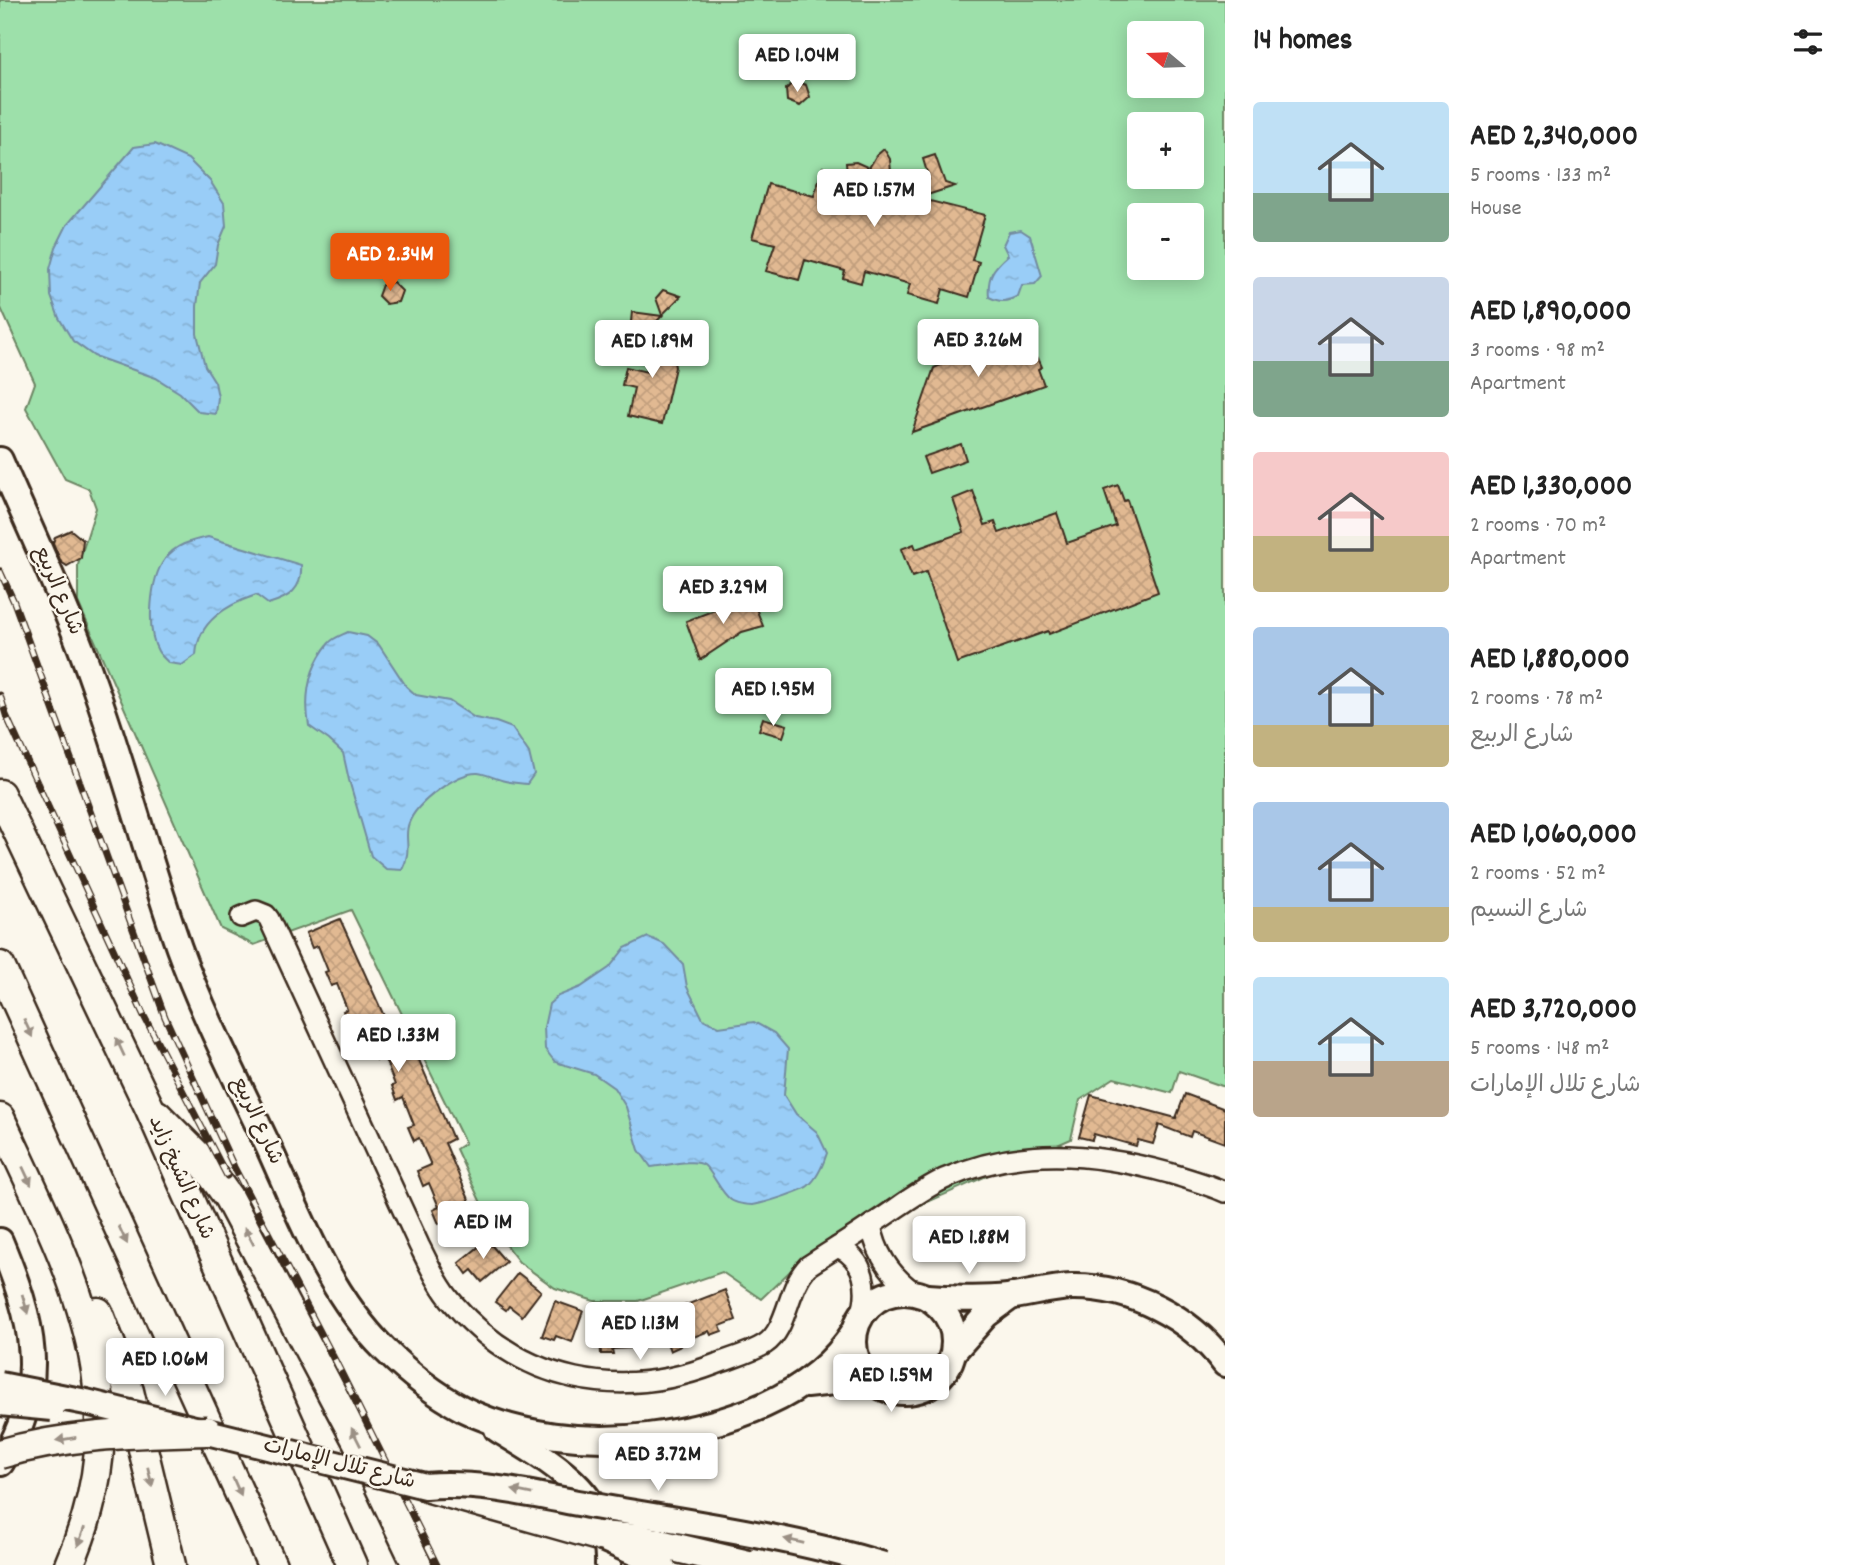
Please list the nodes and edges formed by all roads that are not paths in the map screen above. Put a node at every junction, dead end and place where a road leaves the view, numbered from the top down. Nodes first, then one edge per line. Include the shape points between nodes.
1 (0, 460) edge
2 (0, 794) edge
3 (241, 917) dead end
4 (0, 966) edge
5 (150, 1109) junction
6 (0, 1118) edge
7 (1225, 1192) edge
8 (871, 1225) junction
9 (54, 1234) junction
10 (0, 1241) edge
11 (838, 1247) junction
12 (886, 1265) junction
13 (863, 1275) junction
14 (921, 1294) junction
15 (1012, 1296) junction
16 (858, 1323) junction
17 (955, 1350) junction
18 (1225, 1364) edge
19 (876, 1384) junction
20 (0, 1385) edge
21 (798, 1387) junction
22 (0, 1403) edge
23 (112, 1408) junction
24 (464, 1409) junction
25 (207, 1432) junction
26 (0, 1454) edge
27 (0, 1464) edge
28 (425, 1486) junction
29 (598, 1536) junction
30 (69, 1565) edge
31 (171, 1565) edge
32 (272, 1565) edge
33 (352, 1565) edge
34 (417, 1565) edge
35 (608, 1565) edge
36 (662, 1565) edge
37 (750, 1565) edge
38 (884, 1565) edge

1 - 24 main road, شارع الربيع via 70,618 194,986 326,1272 353,1314 385,1350
5 -> 2 highway, شارع الشيخ زايد
3 - 11 street via 256,911 269,919 434,1275 452,1303 476,1327 531,1364 573,1378 629,1384 707,1367 772,1337 801,1273
4 -> 32 highway
5 - 33 highway, شارع الشيخ زايد
34 -> 5 highway via 359,1444 228,1197 200,1158
6 -> 9 highway
7 - 8 street via 1107,1158 1040,1155 984,1165 942,1180
8 - 11 street
8 - 12 street
9 -> 30 highway via 91,1338 101,1407 97,1477
9 -> 31 highway via 81,1275 120,1366
10 -> 27 main road via 23,1298 32,1351 26,1404
11 - 13 street via 854,1258
12 - 13 street
12 - 14 street via 898,1280
13 - 16 street via 866,1296
14 - 15 main road via 978,1299
14 - 16 main road via 884,1296 871,1304
14 - 17 main road via 941,1306 950,1319
15 - 17 main road via 986,1315
15 - 18 main road via 1075,1287 1139,1299 1194,1331
16 - 19 main road via 857,1360
16 - 21 main road, شارع الربيع via 837,1357
17 - 19 main road via 944,1373 924,1389 908,1393
19 - 21 main road, شارع الربيع via 829,1381
20 - 23 main road, bridge
21 - 24 main road, شارع الربيع via 718,1422 633,1438 546,1434
22 - 23 main road, bridge
23 - 25 main road, شارع تلال الإمارات, bridge
24 - 35 main road via 572,1479 601,1524
25 -> 26 highway, bridge via 78,1437
25 - 28 main road, شارع تلال الإمارات, bridge
28 - 29 highway, bridge
38 -> 28 main road, شارع تلال الإمارات, bridge via 764,1534 502,1488
29 - 36 main road, bridge
29 - 37 highway, bridge via 639,1539

